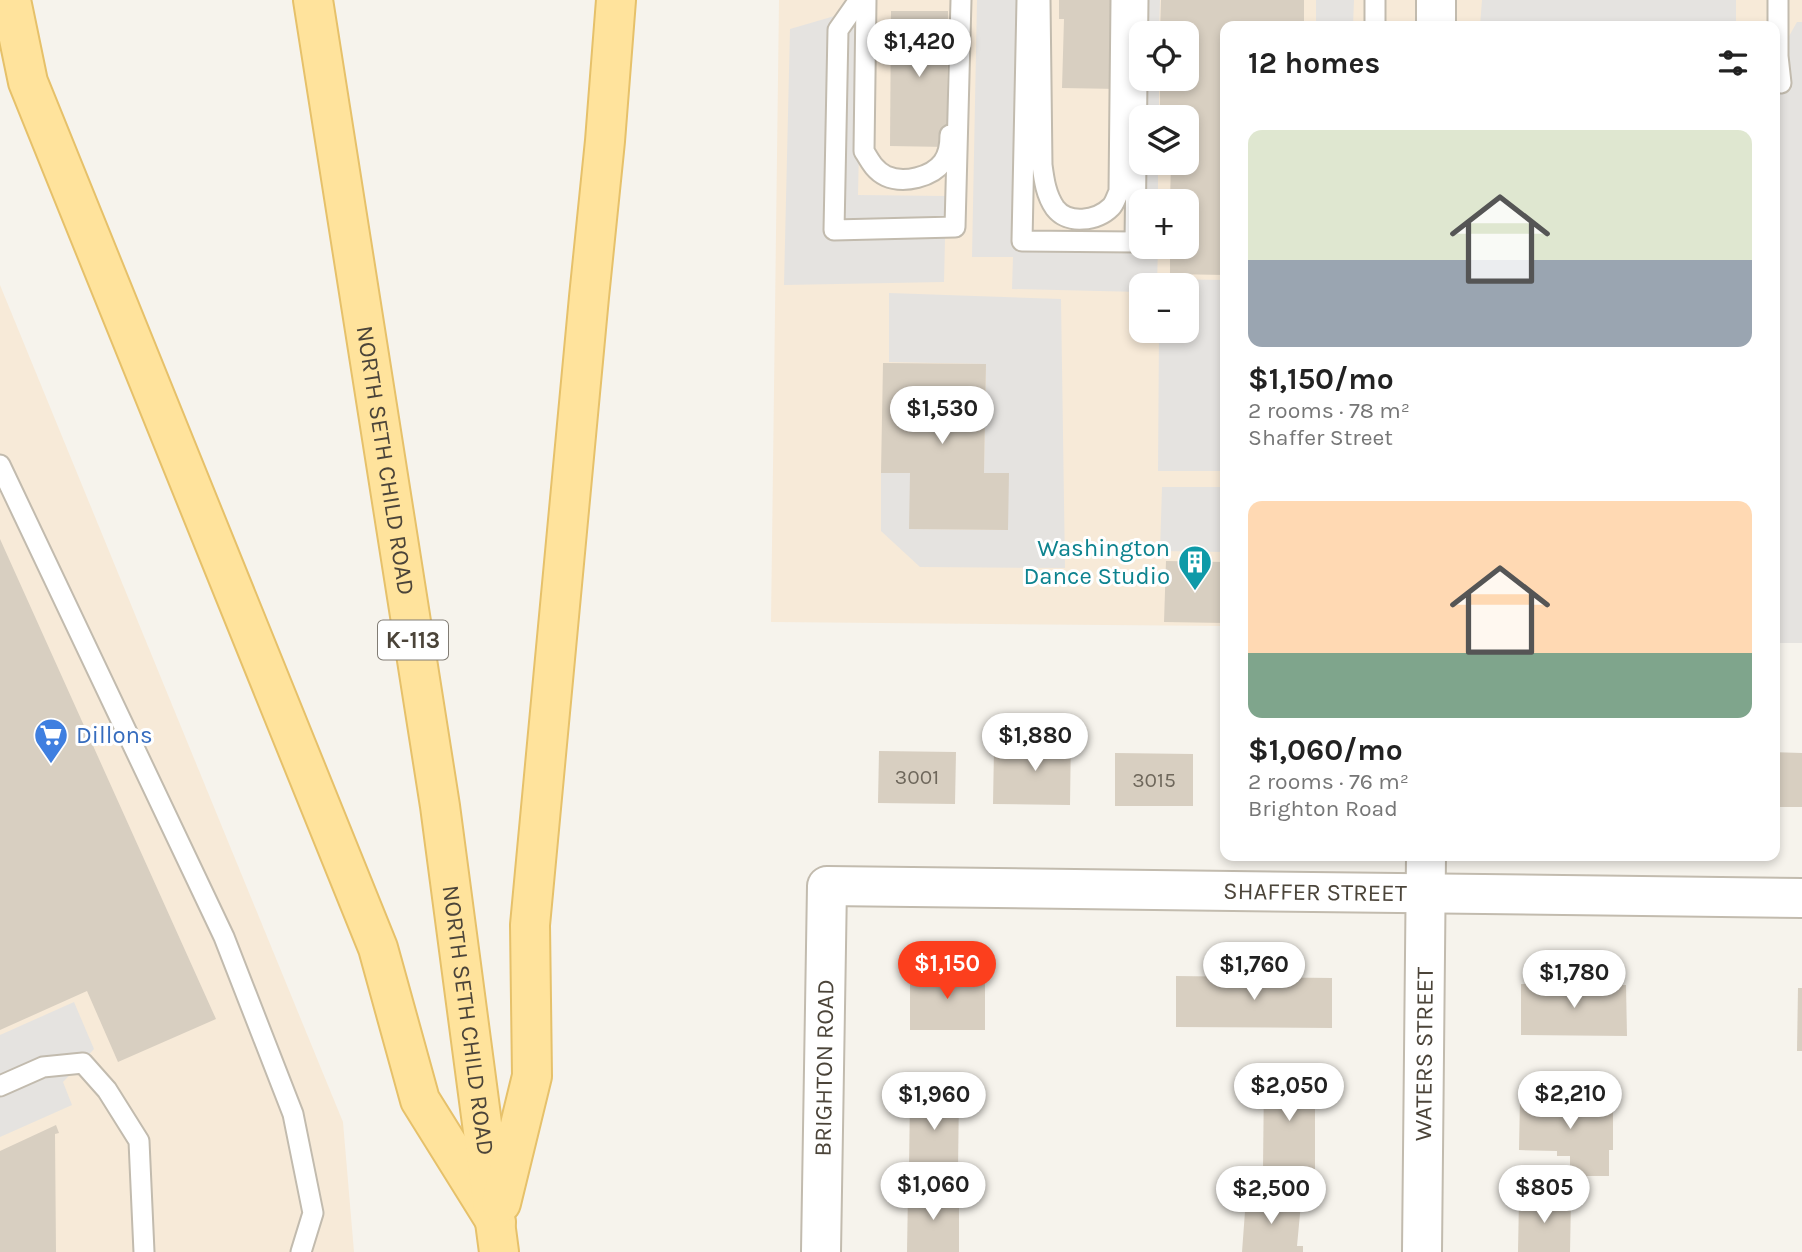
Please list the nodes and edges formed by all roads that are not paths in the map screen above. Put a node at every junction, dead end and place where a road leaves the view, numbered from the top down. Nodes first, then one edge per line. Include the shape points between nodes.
1 (10, 0) edge
2 (313, 0) edge
3 (616, 0) edge
4 (859, 0) edge
5 (866, 0) edge
6 (955, 0) edge
7 (961, 0) edge
8 (1027, 0) edge
9 (1040, 0) edge
10 (1121, 0) edge
11 (1138, 0) edge
12 (1375, 0) edge
13 (1436, 0) edge
14 (1778, 0) edge
15 (1375, 21) edge
16 (1436, 21) edge
17 (1777, 21) edge
18 (0, 465) edge
19 (1426, 861) edge
20 (827, 886) joint
21 (1426, 894) junction
22 (1802, 898) edge
23 (0, 1086) edge
24 (498, 1237) edge
25 (144, 1252) edge
26 (301, 1252) edge
27 (821, 1252) edge
28 (1422, 1252) edge

1 - 24 main road via 28,82 378,948 420,1100
2 - 24 main road, NORTH SETH CHILD ROAD / K-113 via 440,806
3 - 24 main road via 530,925 533,1076
4 - 7 lane via 838,30 834,230 955,227
5 - 6 lane via 864,151 887,177 907,179 929,174 949,149
8 - 11 lane via 1022,241 1135,242
9 - 10 lane via 1046,190 1062,215 1085,220 1100,216 1119,192
12 - 15 lane
13 - 16 street
14 - 17 lane
18 - 26 lane via 224,937 293,1114 313,1213
19 - 21 street, WATERS STREET
20 - 21 street, SHAFFER STREET
20 - 27 street, BRIGHTON ROAD
21 - 22 street, SHAFFER STREET
21 - 28 street, WATERS STREET
23 - 25 lane via 43,1067 83,1063 107,1090 139,1141

